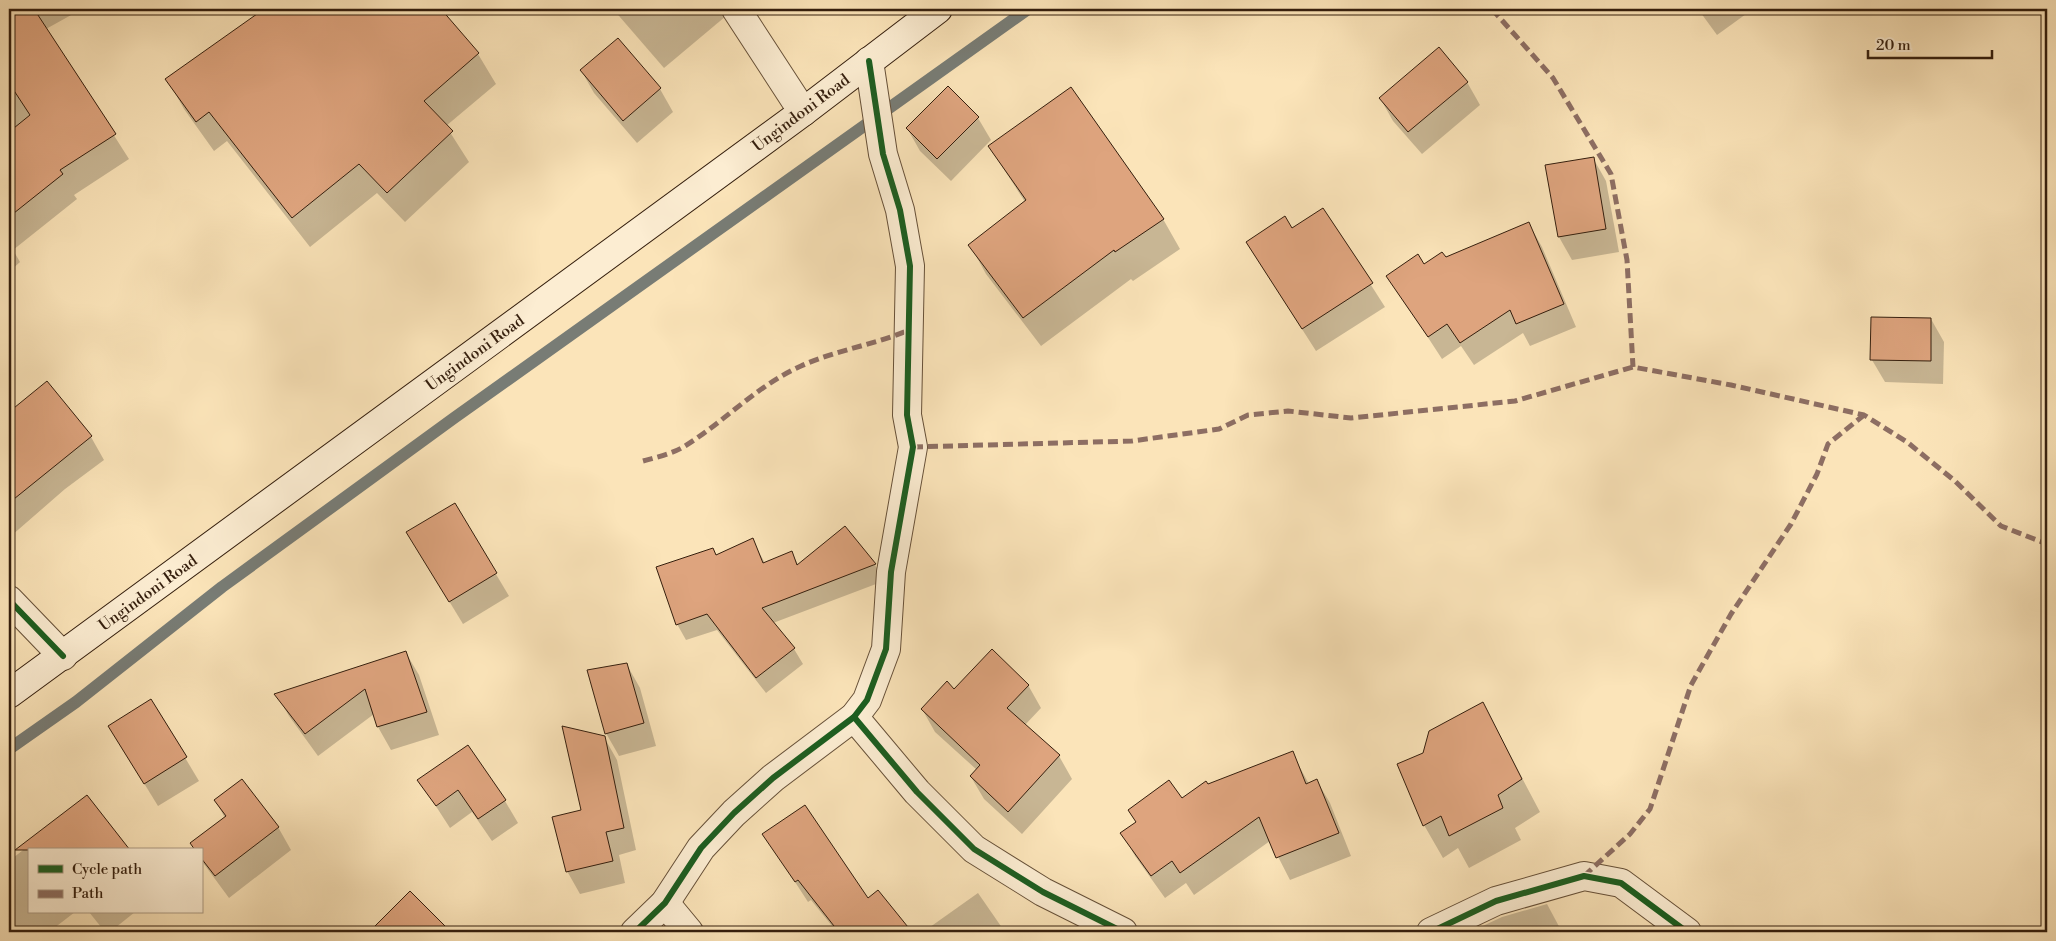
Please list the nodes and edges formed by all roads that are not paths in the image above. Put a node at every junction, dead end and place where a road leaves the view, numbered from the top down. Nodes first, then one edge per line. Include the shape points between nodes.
1 (736, 9) edge
2 (938, 9) edge
3 (869, 61) junction
4 (802, 112) junction
5 (9, 600) edge
6 (63, 656) junction
7 (9, 694) edge
8 (854, 717) junction
9 (665, 903) junction
10 (635, 932) edge
11 (689, 932) edge
12 (1123, 932) edge
13 (1432, 932) edge
14 (1687, 932) edge

1 - 4 street
2 - 3 street, Ungindoni Road
3 - 4 street, Ungindoni Road
3 - 8 street via 883,154 900,210 910,266 907,415 913,447 891,572 886,649 867,700
4 - 6 street, Ungindoni Road
5 - 6 street
6 - 7 street, Ungindoni Road
8 - 9 street via 773,778 734,813 701,848
8 - 12 street via 917,792 974,849 1043,892
9 - 10 street
9 - 11 street
13 - 14 street via 1496,901 1584,876 1621,883

